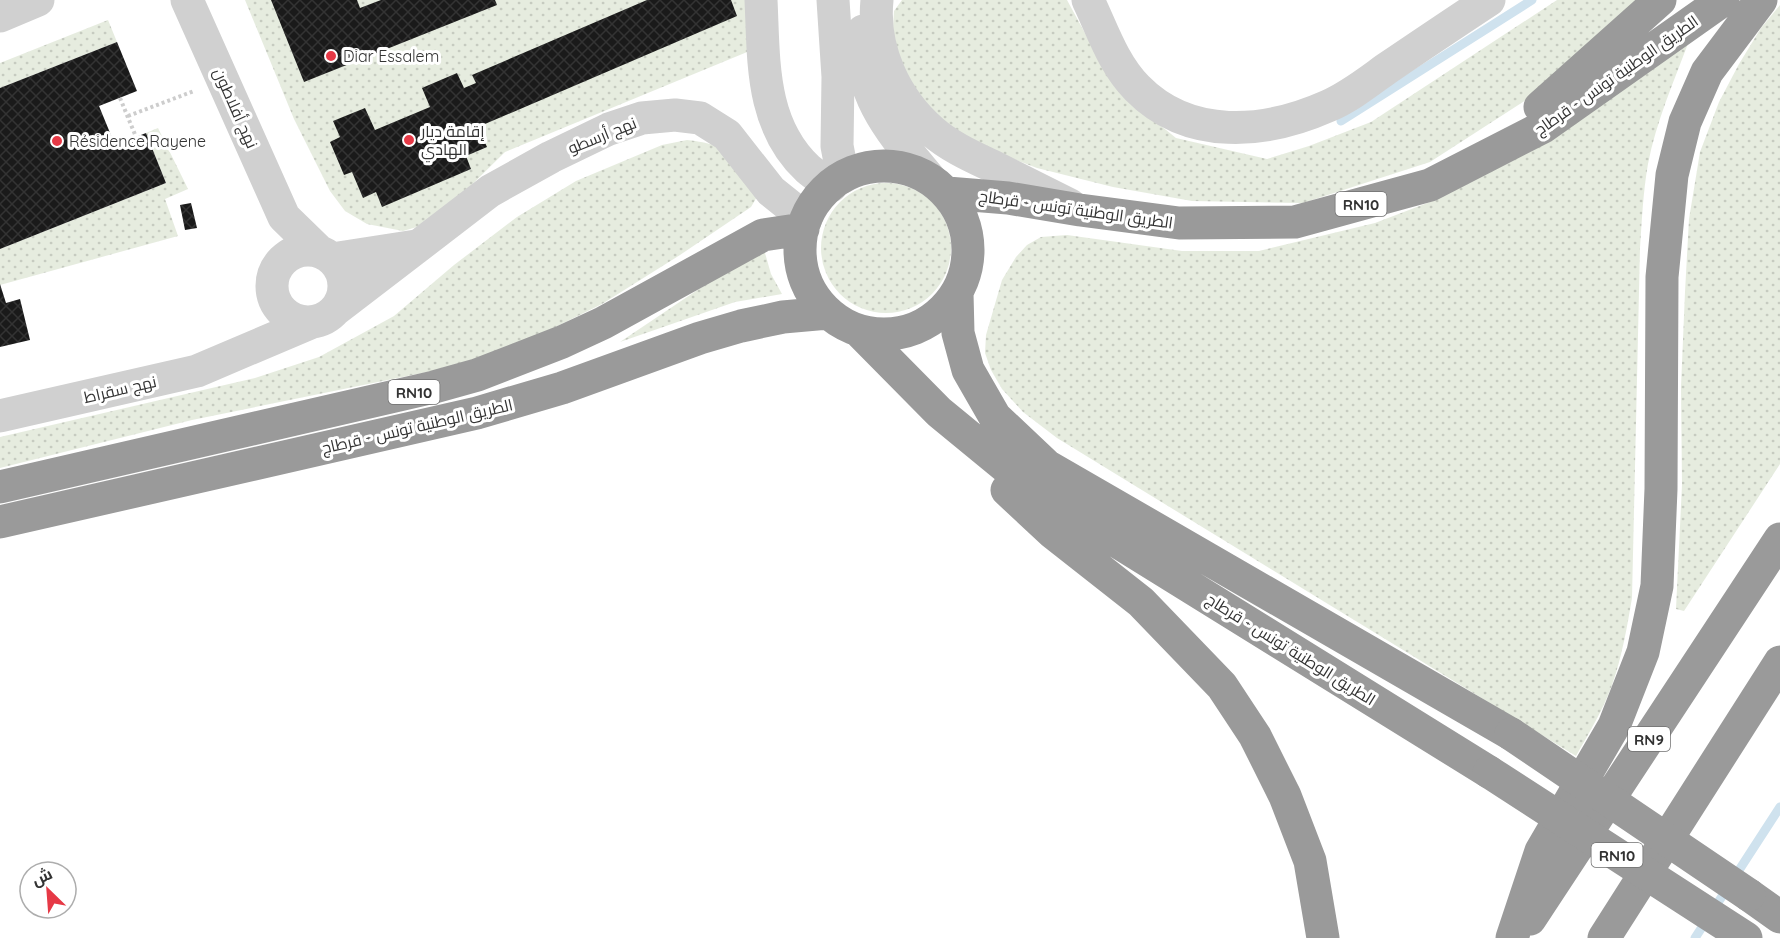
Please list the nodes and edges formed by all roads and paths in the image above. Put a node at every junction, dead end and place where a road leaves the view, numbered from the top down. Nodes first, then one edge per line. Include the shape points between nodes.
1 (38, 0) edge
2 (188, 0) edge
3 (761, 0) edge
4 (832, 0) edge
5 (872, 0) edge
6 (877, 0) edge
7 (1088, 0) edge
8 (1489, 0) edge
9 (1660, 0) edge
10 (1723, 0) edge
11 (1761, 0) edge
12 (0, 16) edge
13 (224, 79) junction
14 (120, 98) dead end
15 (128, 116) junction
16 (136, 137) dead end
17 (837, 181) junction
18 (1430, 185) junction
19 (939, 186) junction
20 (1080, 210) junction
21 (284, 217) junction
22 (805, 224) junction
23 (420, 245) junction
24 (326, 256) junction
25 (272, 282) junction
26 (957, 293) junction
27 (828, 313) junction
28 (323, 316) junction
29 (859, 331) junction
30 (238, 355) junction
31 (939, 412) junction
32 (0, 416) edge
33 (0, 487) edge
34 (0, 522) edge
35 (1780, 539) edge
36 (1780, 662) edge
37 (1780, 917) edge
38 (1323, 938) edge
39 (1512, 938) edge
40 (1518, 938) edge
41 (1604, 938) edge
42 (1746, 938) edge

1 - 12 street
2 - 13 street, نهج أفلاطون
3 - 17 street via 765,80 778,128 808,169
4 - 17 street
5 - 19 street via 862,33 866,82 888,127
6 - 20 street via 878,40 886,66 898,90 932,132 954,147
7 - 8 street via 1119,65 1136,87 1182,119 1209,127 1238,129 1280,123 1331,105
9 - 18 highway via 1534,112
10 - 18 highway, الطريق الوطنية تونس - قرطاج / RN10 via 1543,128
11 - 39 highway via 1707,72 1685,122 1672,175 1662,277 1657,586 1643,652 1614,726 1541,850
13 - 15 path
13 - 21 street, نهج أفلاطون
14 - 15 path
15 - 16 path
17 - 19 highway, الطريق الوطنية تونس - قرطاج / RN10 via 865,169 887,166 910,170
17 - 22 highway via 812,207
18 - 20 highway, الطريق الوطنية تونس - قرطاج / RN10 via 1295,222 1179,223
19 - 20 highway, الطريق الوطنية تونس - قرطاج / RN10
19 - 26 highway, الطريق الوطنية تونس - قرطاج / RN10 via 961,215 968,241 967,268
21 - 24 street, نهج أفلاطون
21 - 25 street
22 - 23 street, نهج أرسطو via 771,191 727,135 700,118 675,115 642,118 609,129 552,157 490,191
22 - 27 highway, الطريق الوطنية تونس - قرطاج / RN10 via 800,247 802,265 807,283
22 - 33 highway, الطريق الوطنية تونس - قرطاج / RN10 via 763,235 603,323 477,375
23 - 24 street, نهج أرسطو
23 - 28 street, نهج أرسطو
24 - 25 street via 305,250 291,254 280,263
24 - 28 street via 340,270 344,284 342,298
25 - 28 street via 275,303 284,314 296,321
25 - 30 street
26 - 29 highway, الطريق الوطنية تونس - قرطاج / RN10 via 939,314 915,328 887,334
26 - 37 highway, bridge via 958,333 968,370 995,417 1047,465 1512,734
27 - 29 highway, الطريق الوطنية تونس - قرطاج / RN10
27 - 34 highway, الطريق الوطنية تونس - قرطاج / RN10 via 741,326 477,413
28 - 30 street, نهج سقراط
29 - 31 highway, الطريق الوطنية تونس - قرطاج / RN10
30 - 32 street, نهج سقراط via 197,371
31 - 38 highway via 979,463 1052,532 1141,602 1222,686 1255,736 1285,796 1310,861
31 - 42 highway, الطريق الوطنية تونس - قرطاج / RN10, bridge via 1034,489 1489,772
35 - 40 highway, RN9
36 - 41 highway

